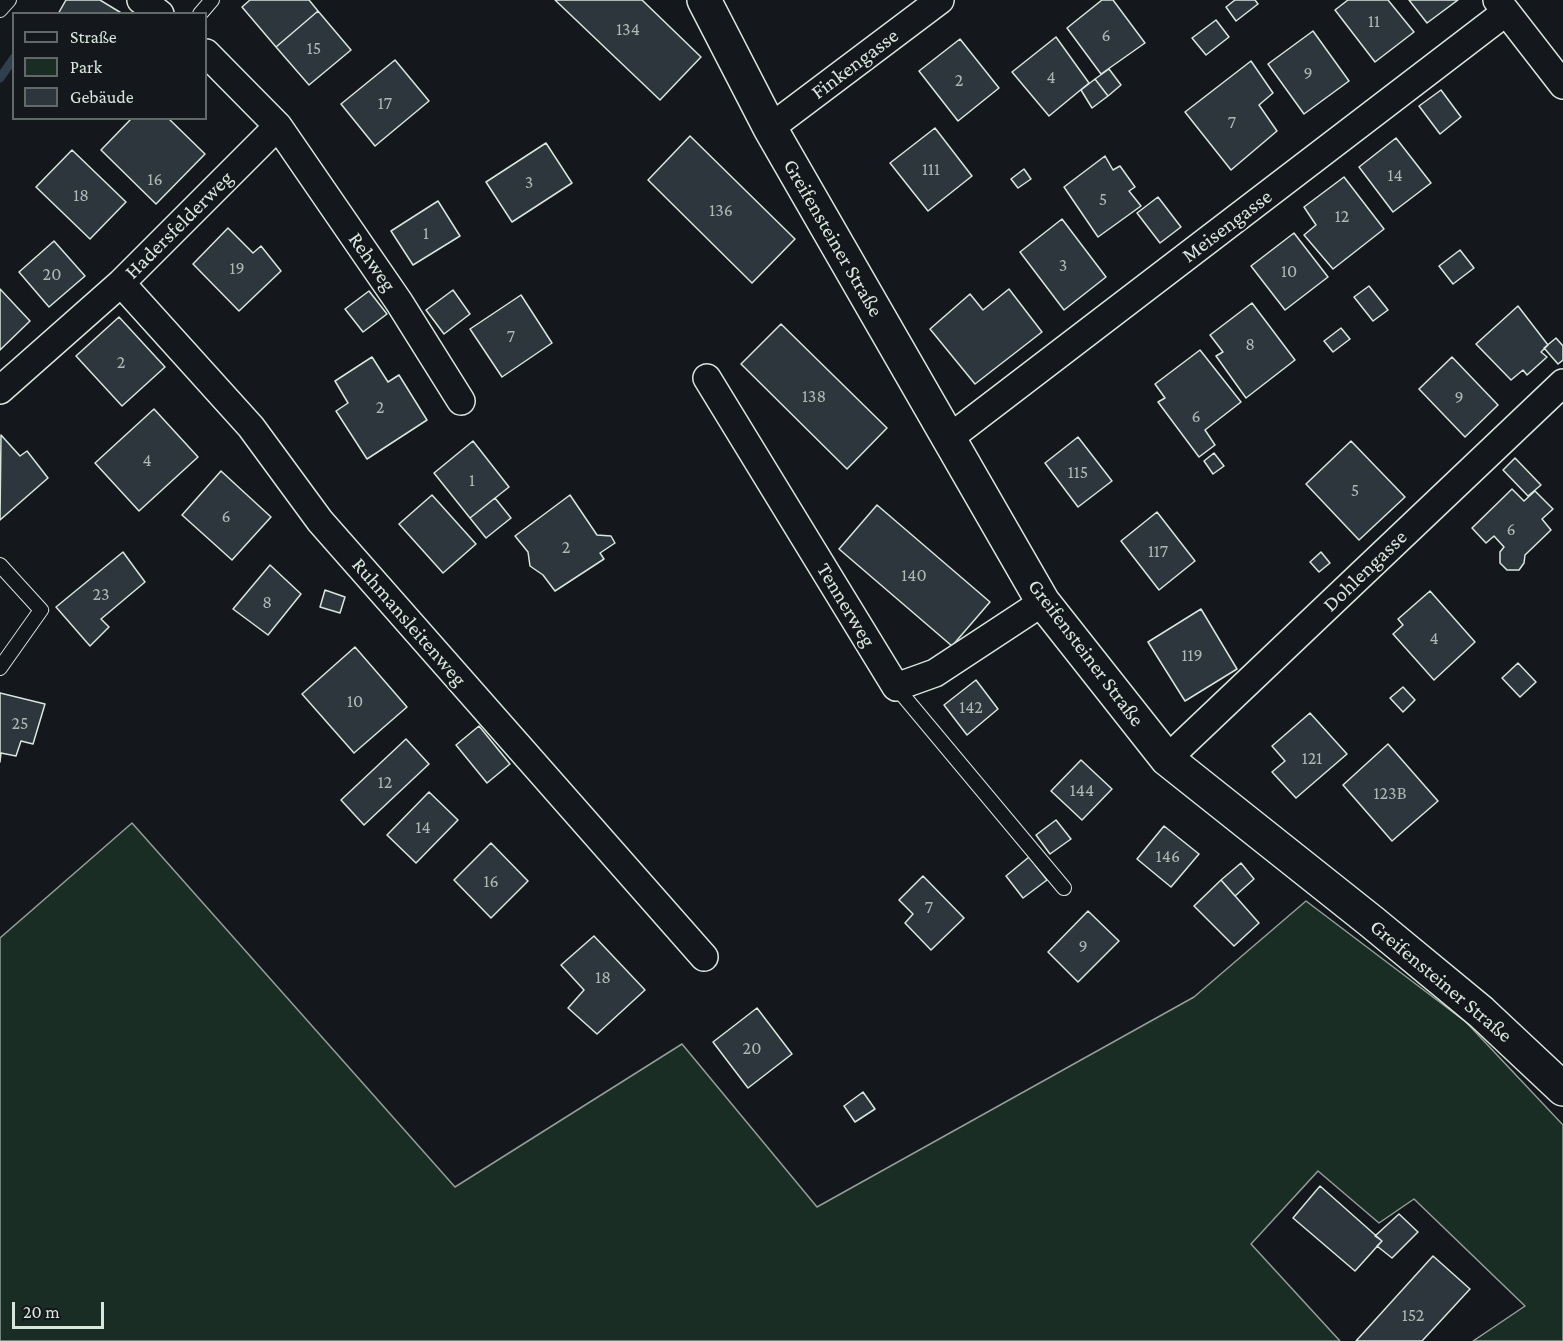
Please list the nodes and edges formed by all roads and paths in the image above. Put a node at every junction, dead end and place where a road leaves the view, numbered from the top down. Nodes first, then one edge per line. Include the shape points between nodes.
1 (9, 0) edge
2 (141, 0) edge
3 (212, 0) edge
4 (704, 0) edge
5 (940, 0) edge
6 (1502, 6) edge
7 (0, 10) edge
8 (157, 12) edge
9 (202, 12) edge
10 (207, 54) edge
11 (1563, 85) edge
12 (278, 126) junction
13 (770, 128) junction
14 (121, 282) junction
15 (707, 378) dead end
16 (1563, 383) edge
17 (0, 390) edge
18 (461, 401) dead end
19 (948, 440) junction
20 (0, 565) edge
21 (1043, 603) junction
22 (0, 668) edge
23 (896, 687) junction
24 (1167, 759) junction
25 (1064, 888) dead end
26 (704, 957) dead end
27 (1563, 1089) edge

1 - 7 lane
2 - 8 street
3 - 9 lane
4 - 13 main road, Greifensteiner Straße
5 - 13 street, Finkengasse
6 - 11 street
6 - 19 street, Meisengasse
10 - 12 street
12 - 14 street, Hadersfelderweg
12 - 18 street, Rehweg via 399,302
13 - 19 main road, Greifensteiner Straße
14 - 17 street, Hadersfelderweg
14 - 26 street, Ruhmansleitenweg via 250,427 320,521
15 - 23 street, Tennerweg
16 - 24 street, Dohlengasse
19 - 21 main road, Greifensteiner Straße
20 - 22 lane via 40,610
21 - 23 street via 935,673
21 - 24 main road, Greifensteiner Straße
23 - 25 lane
24 - 27 main road, Greifensteiner Straße via 1455,990

